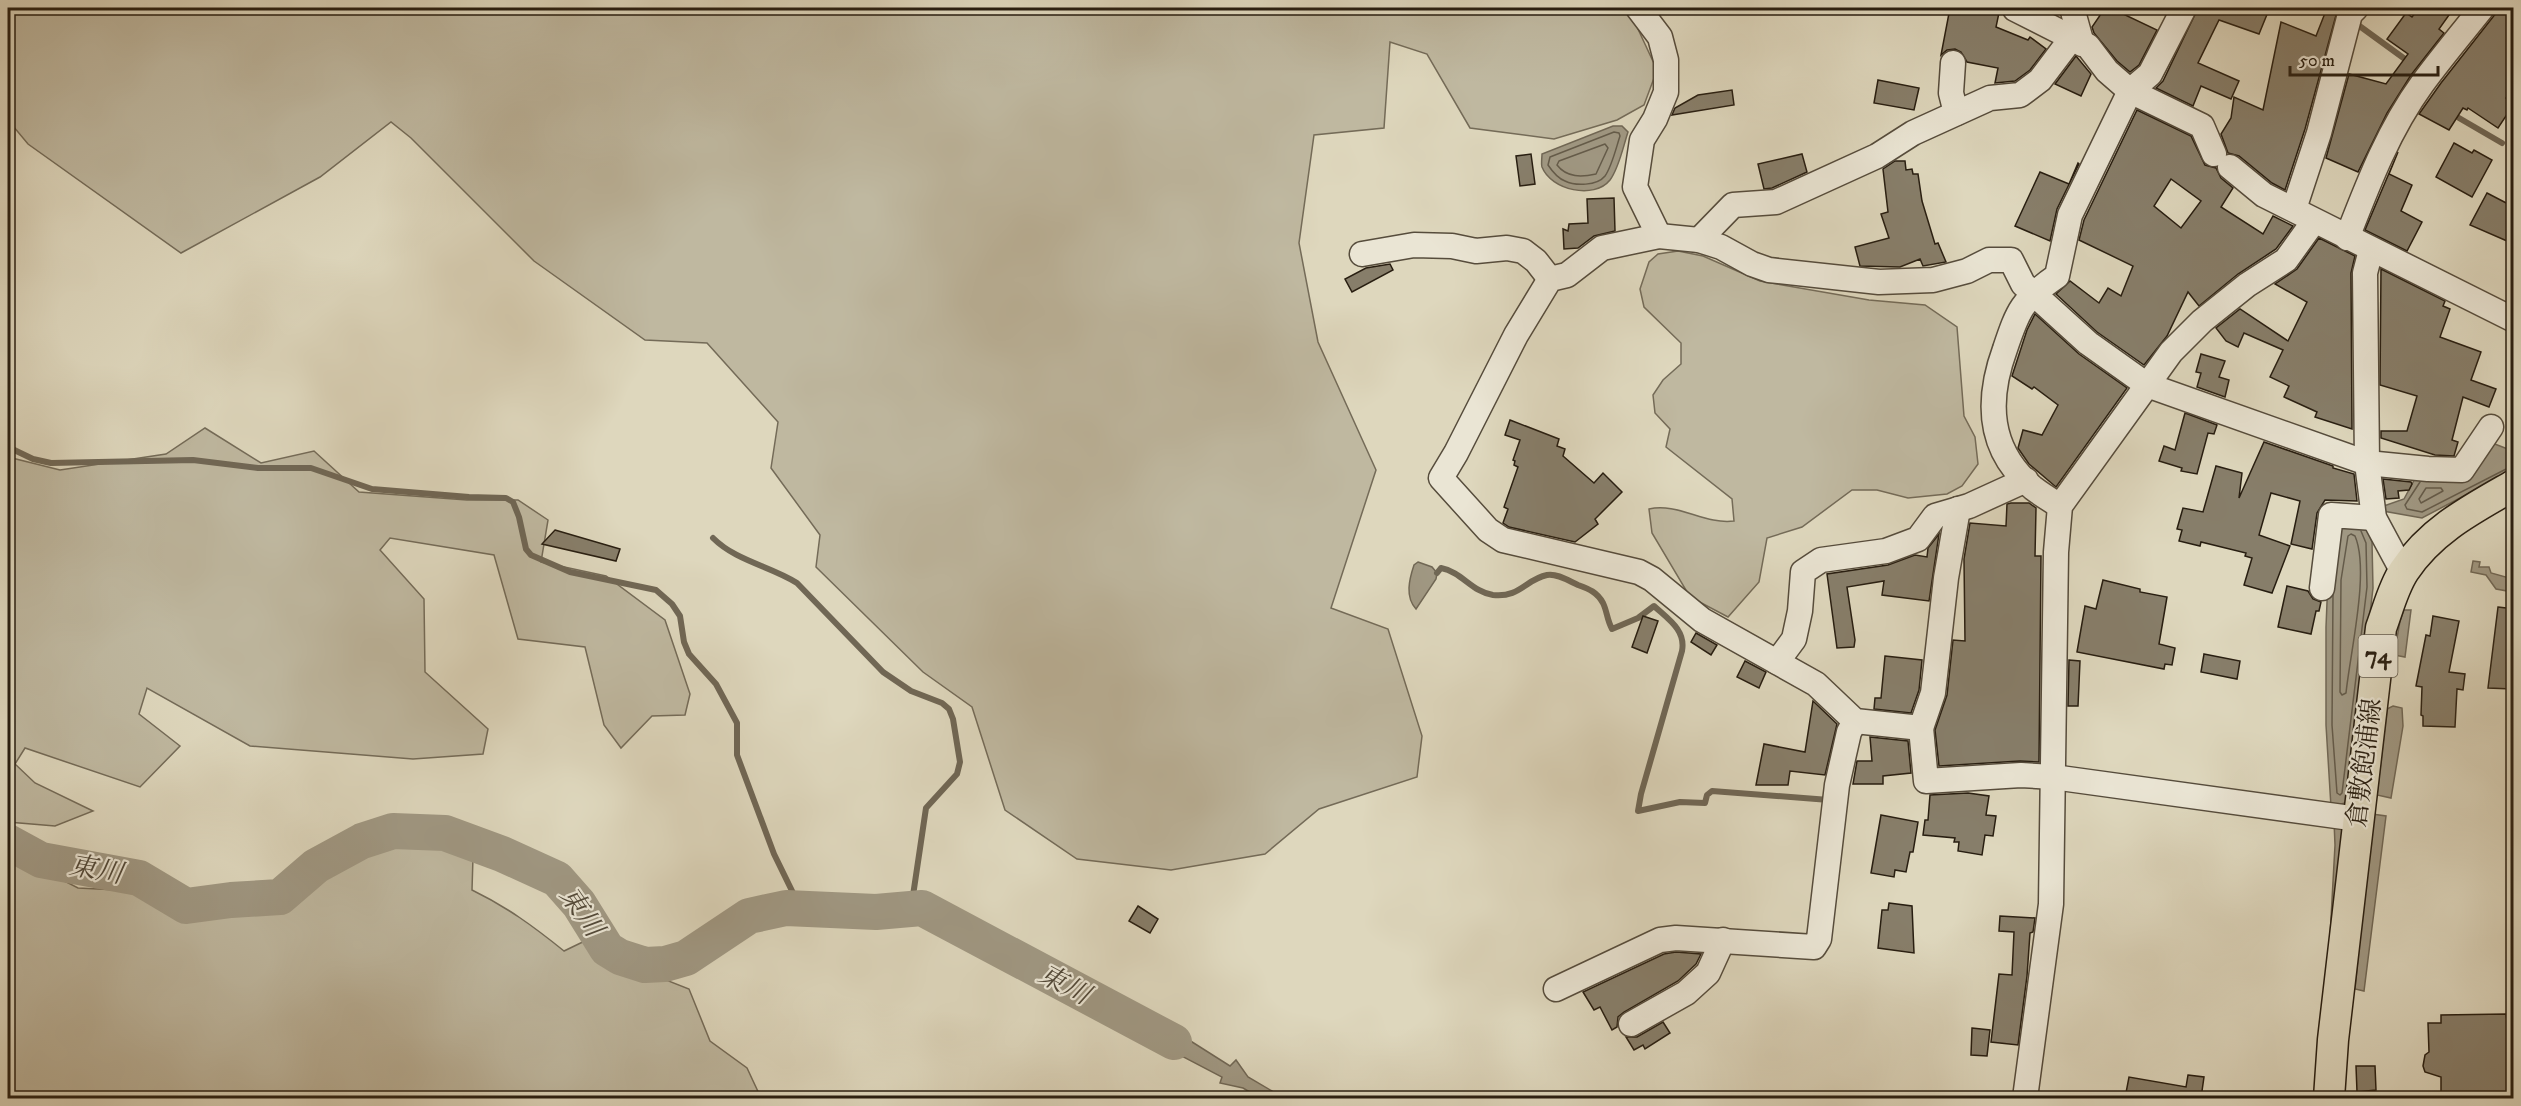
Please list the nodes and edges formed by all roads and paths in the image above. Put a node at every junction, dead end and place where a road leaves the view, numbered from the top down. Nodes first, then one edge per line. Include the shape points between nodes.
1 (1638, 8) edge
2 (2072, 8) edge
3 (2184, 8) edge
4 (2482, 8) edge
5 (2015, 9) dead end
6 (2350, 10) edge
7 (2077, 42) junction
8 (1953, 63) dead end
9 (2130, 91) junction
10 (1956, 113) junction
11 (2304, 215) junction
12 (1659, 236) junction
13 (2347, 238) junction
14 (1699, 240) junction
15 (2371, 250) junction
16 (1362, 254) dead end
17 (1550, 279) junction
18 (2033, 292) junction
19 (2514, 320) edge
20 (2148, 385) junction
21 (2491, 427) dead end
22 (2367, 463) junction
23 (2026, 480) junction
24 (2514, 485) edge
25 (2060, 506) junction
26 (1958, 509) junction
27 (2374, 518) junction
28 (2403, 572) junction
29 (2322, 588) dead end
30 (1777, 662) junction
31 (1855, 721) junction
32 (1921, 728) junction
33 (2054, 777) junction
34 (2358, 819) junction
35 (1723, 940) junction
36 (1556, 990) dead end
37 (1631, 1024) dead end
38 (2025, 1098) edge
39 (2329, 1098) edge

1 - 12 street via 1659,38 1666,60 1666,92 1642,140 1635,187
2 - 7 street
3 - 9 street via 2150,74
4 - 13 street via 2421,85 2397,125 2376,163
5 - 7 street
6 - 11 street via 2319,133
7 - 9 street via 2088,46
7 - 10 street via 2020,95 1990,98
8 - 10 street via 1951,93
9 - 11 street via 2202,126 2222,160 2264,195
9 - 18 street via 2070,215 2057,276
10 - 14 street via 1877,156 1776,202 1733,205
11 - 13 street
11 - 20 street via 2286,260 2202,321 2171,352
12 - 14 street
12 - 17 street via 1602,248 1567,275
13 - 15 street
14 - 18 street via 1769,270 1879,282 1933,280 1967,272 1989,260 2011,260 2023,284
15 - 19 street
15 - 22 street via 2365,273
16 - 17 street via 1414,245 1476,251 1507,248 1522,251 1536,261
17 - 30 street via 1441,478 1488,530 1503,540 1638,572 1702,621
18 - 20 street via 2088,343
18 - 23 street via 2016,315 1992,398 1995,429 2010,461
20 - 22 street
20 - 25 street
21 - 22 street via 2462,470
22 - 27 street
23 - 25 street
23 - 26 street
24 - 28 main road, 倉敷飽浦線 / 74 via 2457,518 2430,539
25 - 33 street
26 - 30 street via 1935,516 1918,539 1886,551 1821,560 1803,572 1794,639
26 - 32 street via 1933,693
27 - 28 street
27 - 29 street via 2331,515
28 - 34 main road, 倉敷飽浦線 / 74 via 2381,628
30 - 31 street via 1816,684
31 - 32 street
31 - 35 street via 1837,785 1819,939 1814,947
32 - 33 street via 1926,781 2021,775
33 - 34 street
33 - 38 street via 2051,904
34 - 39 main road, 倉敷飽浦線 / 74
35 - 36 street via 1660,940
35 - 37 street via 1708,973 1686,993

